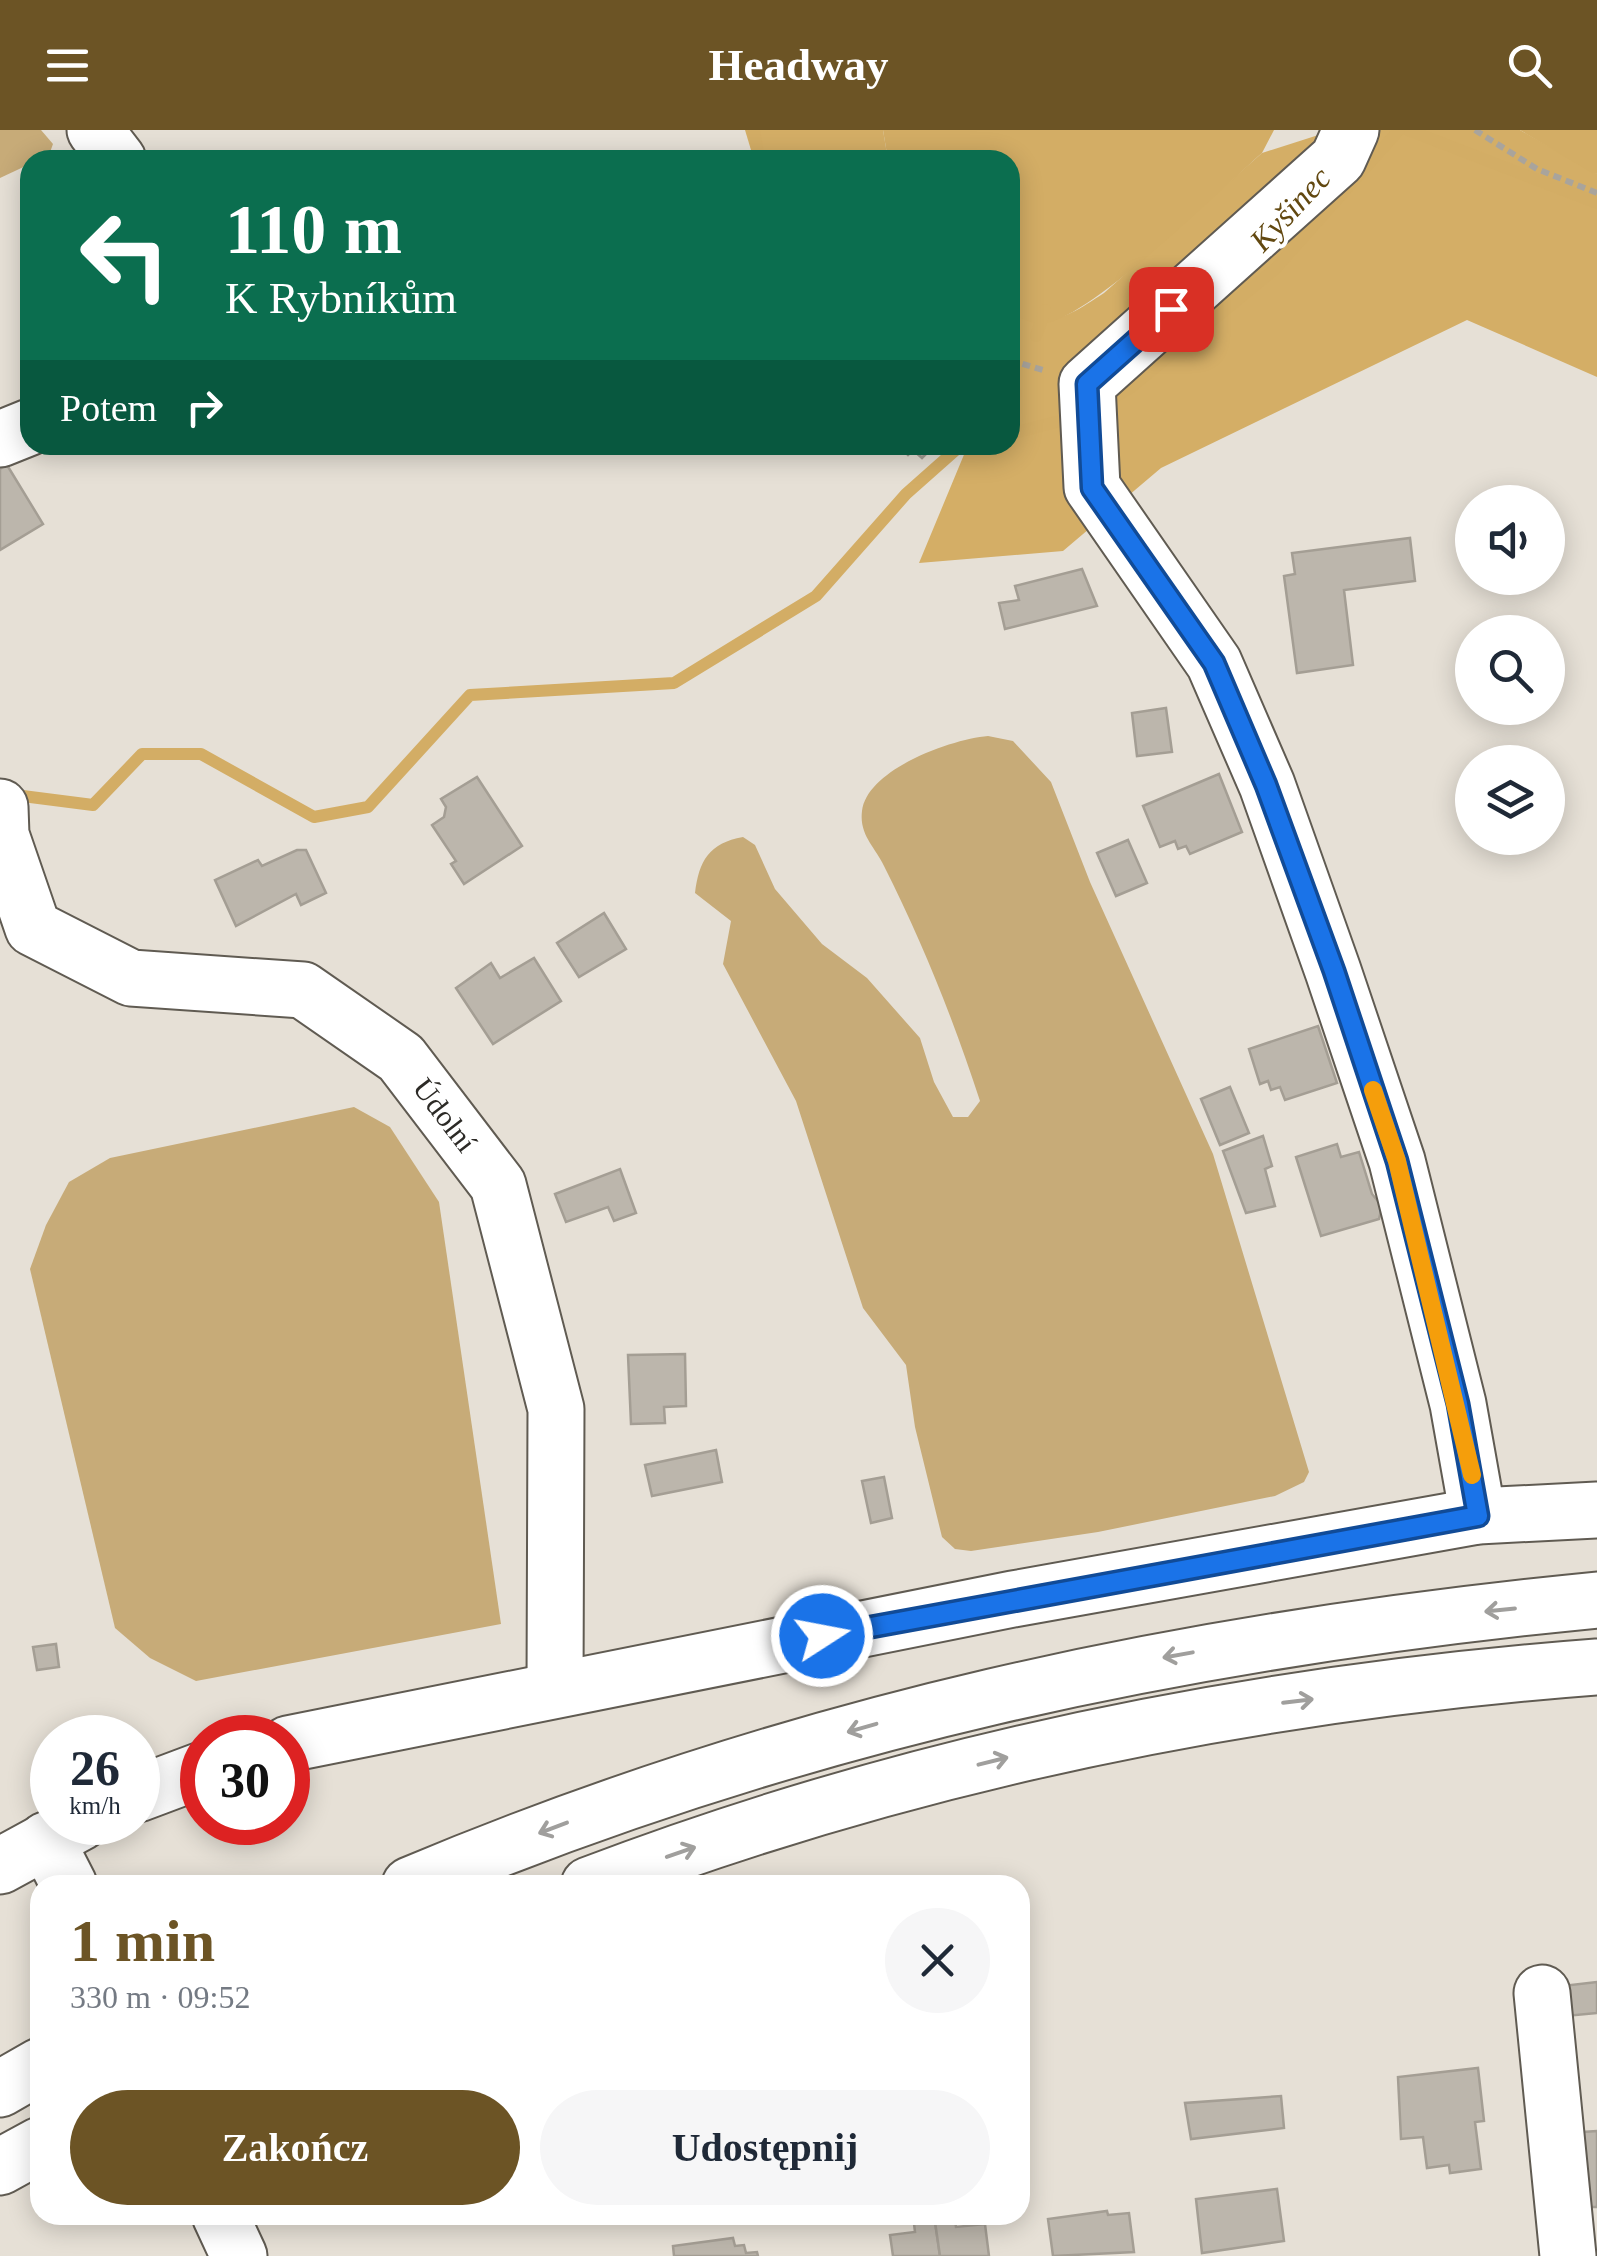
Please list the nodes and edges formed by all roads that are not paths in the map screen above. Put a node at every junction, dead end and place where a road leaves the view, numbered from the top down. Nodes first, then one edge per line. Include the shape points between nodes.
1 (94, 130) edge
2 (1351, 130) edge
3 (110, 150) edge
4 (0, 807) edge
5 (1597, 1510) edge
6 (1478, 1516) junction
7 (1597, 1600) edge
8 (1597, 1667) edge
9 (555, 1688) junction
10 (310, 1739) edge
11 (66, 1849) edge
12 (0, 1866) edge
13 (436, 1875) edge
14 (618, 1875) edge
15 (1542, 1992) dead end
16 (30, 2072) edge
17 (0, 2088) edge
18 (30, 2150) edge
19 (0, 2167) edge
20 (225, 2225) edge
21 (239, 2256) edge
22 (1568, 2256) edge

1 - 3 main road
2 - 6 main road via 1338,159 1087,387 1092,488 1214,663 1287,841 1397,1161 1458,1404
4 - 9 main road, Údolní via 1,835 33,928 131,978 303,990 401,1058 498,1186 556,1408
5 - 6 main road
6 - 9 main road
7 -> 13 main road via 1282,1638 990,1694 648,1794
14 -> 8 main road via 803,1812 1118,1733 1269,1705
9 - 10 main road
11 - 12 main road
15 - 22 main road
16 - 17 main road
18 - 19 main road
20 - 21 main road

